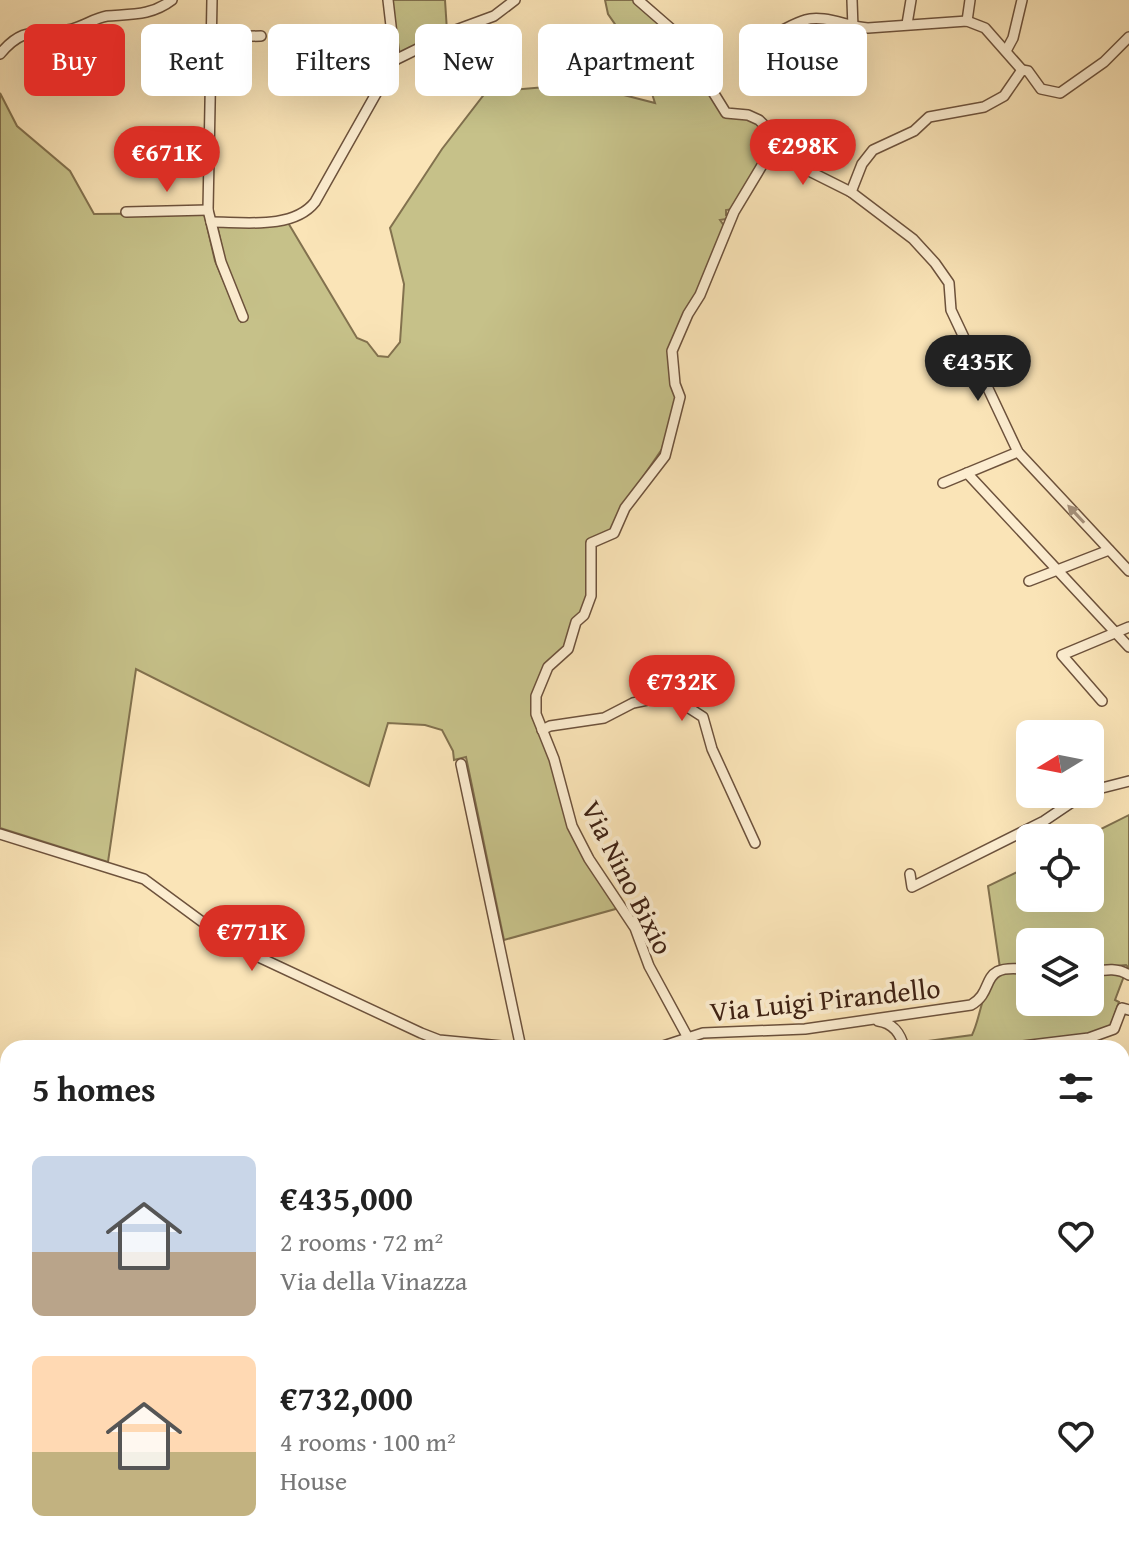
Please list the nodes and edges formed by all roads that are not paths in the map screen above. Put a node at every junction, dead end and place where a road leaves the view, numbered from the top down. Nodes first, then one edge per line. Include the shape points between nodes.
1 (172, 0) edge
2 (212, 0) edge
3 (388, 0) edge
4 (515, 0) edge
5 (638, 0) edge
6 (852, 0) edge
7 (911, 0) edge
8 (970, 0) edge
9 (1022, 0) edge
10 (967, 21) junction
11 (211, 24) edge
12 (391, 24) edge
13 (796, 24) edge
14 (839, 24) edge
15 (853, 24) edge
16 (907, 24) junction
17 (867, 27) edge
18 (252, 36) edge
19 (261, 36) dead end
20 (1129, 37) edge
21 (1006, 51) junction
22 (0, 54) edge
23 (399, 58) edge
24 (1022, 70) junction
25 (210, 96) edge
26 (375, 96) edge
27 (781, 139) junction
28 (851, 192) junction
29 (208, 210) junction
30 (126, 212) dead end
31 (211, 222) junction
32 (243, 317) dead end
33 (1018, 452) junction
34 (967, 473) junction
35 (943, 483) dead end
36 (1109, 550) junction
37 (1126, 565) edge
38 (1056, 570) junction
39 (1029, 581) dead end
40 (1129, 627) edge
41 (1115, 633) junction
42 (1129, 647) edge
43 (1102, 701) dead end
44 (542, 730) junction
45 (461, 764) dead end
46 (1129, 781) edge
47 (1104, 787) edge
48 (1063, 808) edge
49 (0, 834) edge
50 (755, 843) dead end
51 (910, 874) dead end
52 (1016, 969) edge
53 (1104, 970) edge
54 (1129, 975) edge
55 (1129, 1010) edge
56 (902, 1016) junction
57 (875, 1020) junction
58 (687, 1036) junction
59 (439, 1040) edge
60 (521, 1040) edge
61 (677, 1040) edge
62 (900, 1040) edge
63 (902, 1040) edge
64 (1068, 1040) edge

1 - 22 street via 147,13 21,34
2 - 11 street
3 - 12 street
4 - 23 street via 494,16
5 - 27 street via 677,34 726,113 759,120
6 - 15 street
7 - 16 street
8 - 10 street
9 - 21 street
10 - 16 street
10 - 21 street via 985,28
13 - 14 street via 817,18
16 - 17 street
18 - 19 street
20 - 24 street via 1060,93 1041,89
21 - 24 street
24 - 28 street via 1004,96 984,107 929,117 914,131 873,150
25 - 29 street
26 - 31 street via 306,213 279,221
27 - 28 street via 811,172
27 - 44 street, Via Nino Bixio via 734,212 672,351 680,397 665,456 625,508 614,533 591,543 591,596 568,649 548,667 536,696
28 - 33 street via 913,239 949,283 951,310
29 - 30 street
29 - 31 street
31 - 32 street
33 - 34 street
36 -> 33 street
34 - 35 street
34 - 38 street
36 - 37 street
36 - 38 street
38 - 39 street
38 - 41 street
40 - 41 street
41 - 42 street
41 - 43 street via 1062,655
44 - 50 street via 604,718 633,703 675,699 703,717
44 - 58 street, Via Nino Bixio via 572,826 635,928
45 - 60 street
46 - 47 street
48 - 51 street via 912,887
49 - 59 street via 144,879 235,946
52 - 56 street, Via Luigi Pirandello via 994,974 971,1005
53 - 54 street
55 - 64 street via 1122,1008 1114,1029
56 - 57 street, Via Luigi Pirandello
56 - 63 street
57 - 58 street, Via Luigi Pirandello
57 - 62 street via 889,1024
58 - 61 street, Via Luigi Pirandello

